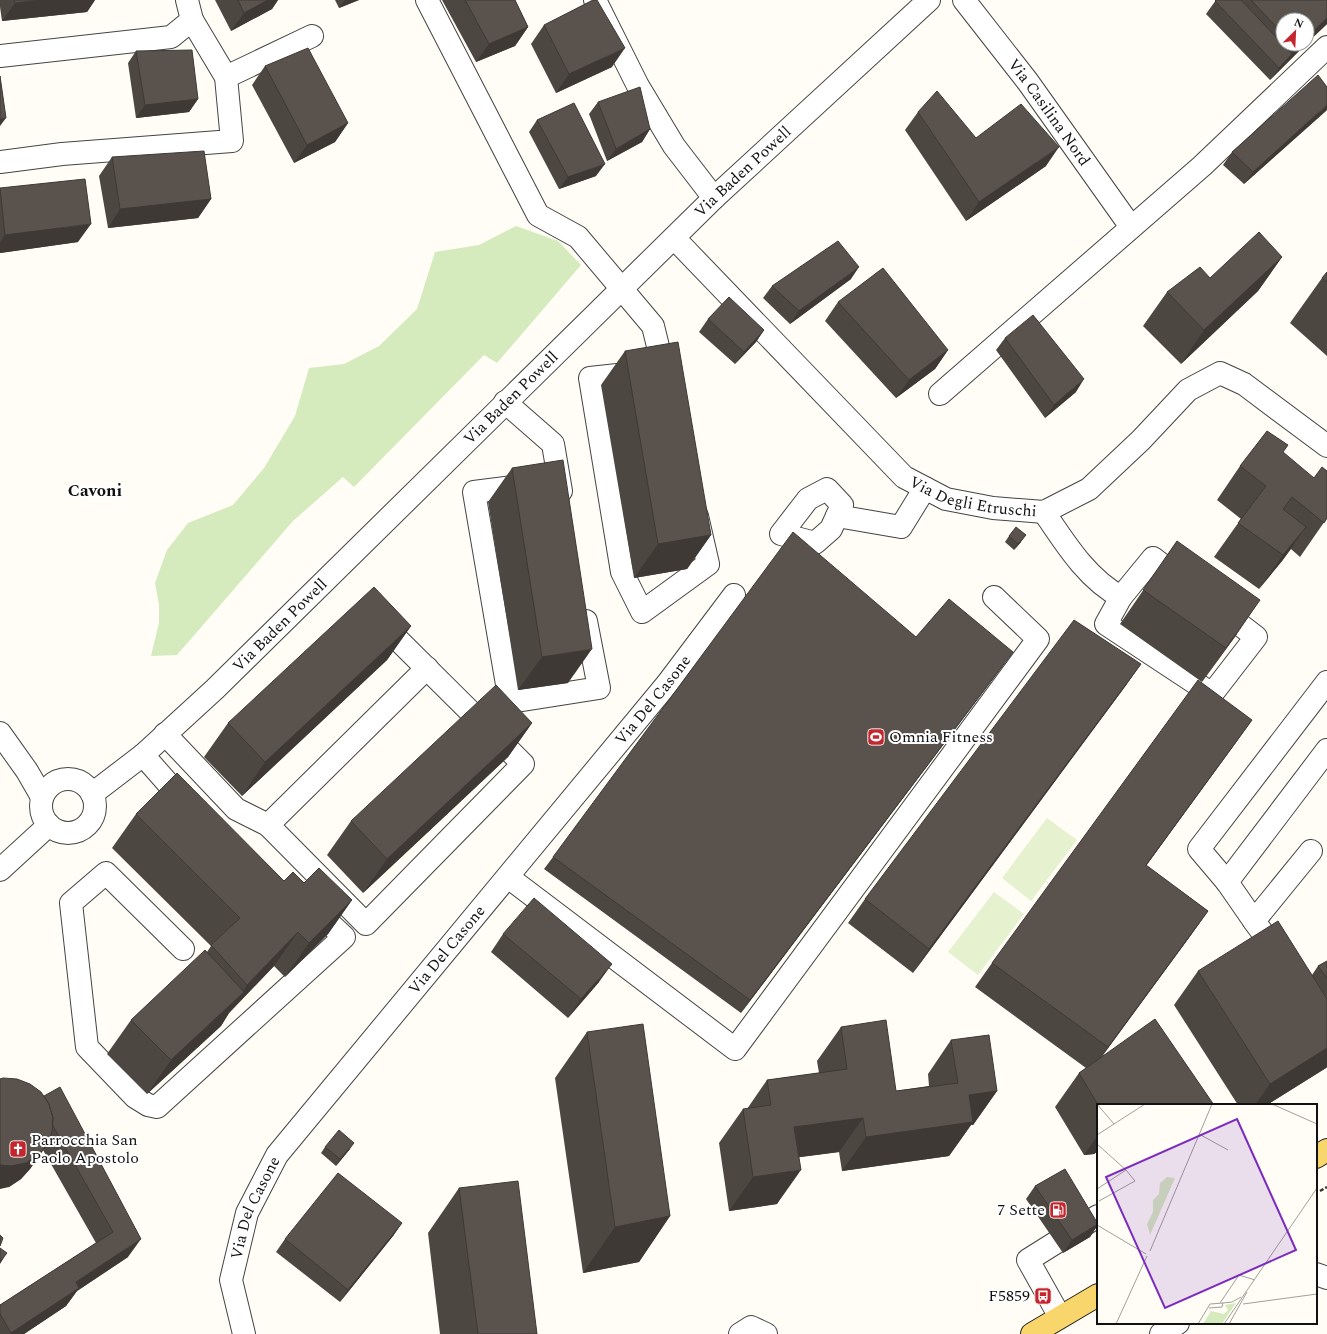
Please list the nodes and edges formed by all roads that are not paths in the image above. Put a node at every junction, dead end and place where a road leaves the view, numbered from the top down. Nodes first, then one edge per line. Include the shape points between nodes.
1 (427, 0) edge
2 (595, 0) edge
3 (929, 0) edge
4 (964, 0) edge
5 (190, 10) edge
6 (312, 36) dead end
7 (1327, 47) edge
8 (0, 56) edge
9 (226, 77) junction
10 (0, 162) edge
11 (714, 198) junction
12 (1132, 227) junction
13 (674, 238) junction
14 (620, 290) junction
15 (664, 370) junction
16 (669, 394) edge
17 (940, 394) dead end
18 (505, 402) junction
19 (1327, 446) edge
20 (560, 482) junction
21 (925, 488) junction
22 (692, 494) edge
23 (566, 512) edge
24 (1044, 512) junction
25 (837, 516) dead end
26 (734, 595) dead end
27 (994, 597) dead end
28 (1122, 597) junction
29 (583, 604) edge
30 (364, 606) edge
31 (427, 668) junction
32 (1327, 682) edge
33 (0, 733) edge
34 (166, 734) junction
35 (1327, 750) edge
36 (143, 755) junction
37 (92, 794) junction
38 (42, 797) junction
39 (198, 818) edge
40 (49, 825) junction
41 (268, 825) junction
42 (1311, 851) dead end
43 (5, 858) edge
44 (508, 877) junction
45 (1227, 882) junction
46 (293, 893) edge
47 (1254, 921) junction
48 (1272, 948) edge
49 (183, 949) dead end
50 (1327, 1150) edge
51 (1317, 1156) edge
52 (1097, 1217) edge
53 (1317, 1274) edge
54 (1327, 1278) edge
55 (1097, 1296) edge
56 (1060, 1317) junction
57 (1176, 1324) edge
58 (244, 1334) edge
59 (740, 1334) edge
60 (766, 1334) edge
61 (1032, 1334) edge
62 (1161, 1334) edge

1 - 14 street via 538,215 578,237
2 - 11 street via 638,86 674,146
3 - 11 street, Via Baden Powell
4 - 12 street, Via Casilina Nord via 1028,82
5 - 8 street via 172,37
5 - 9 street
6 - 9 street
7 - 12 street via 1202,166
9 - 10 street via 232,142 62,154
11 - 13 street, Via Baden Powell
12 - 17 street
13 - 14 street, Via Baden Powell
13 - 21 street, Via Degli Etruschi via 904,478
14 - 15 street via 653,326
14 - 18 street, Via Baden Powell
15 - 16 street
15 - 22 street via 590,378 622,572 642,612 708,564
18 - 20 street via 553,444
18 - 34 street, Via Baden Powell
19 - 24 street, Via Degli Etruschi via 1244,384 1220,373 1188,390 1142,440 1089,489
20 - 23 street
20 - 29 street via 474,492 510,702 599,688
21 - 24 street, Via Degli Etruschi via 946,499 993,508
21 - 25 street via 901,527
24 - 28 street via 1074,556 1109,591
26 - 44 street, Via Del Casone via 667,684
27 - 44 street via 1038,639 736,1049
28 - 28 street via 1153,558 1256,637 1212,694 1106,624
30 - 31 street
31 - 41 street
31 - 41 street via 523,764 366,924
32 - 45 street via 1199,849
33 - 38 street
34 - 36 street, Via Baden Powell
34 - 41 street via 236,809
35 - 45 street
36 - 37 street, Via Baden Powell
36 - 39 street
37 - 38 street via 79,781 61,779 46,789
37 - 40 street via 92,818 80,830 64,832
38 - 40 street via 41,812
40 - 43 street
42 - 47 street
44 - 58 street, Via Del Casone via 277,1155 247,1213 231,1280
45 - 47 street
46 - 49 street via 324,917 344,937 157,1107 135,1097 87,1047 71,903 106,873
47 - 48 street
50 - 51 main road
52 - 56 street via 1028,1260
53 - 54 street
55 - 56 main road
56 - 61 main road
57 - 62 street
59 - 60 street via 752,1327

